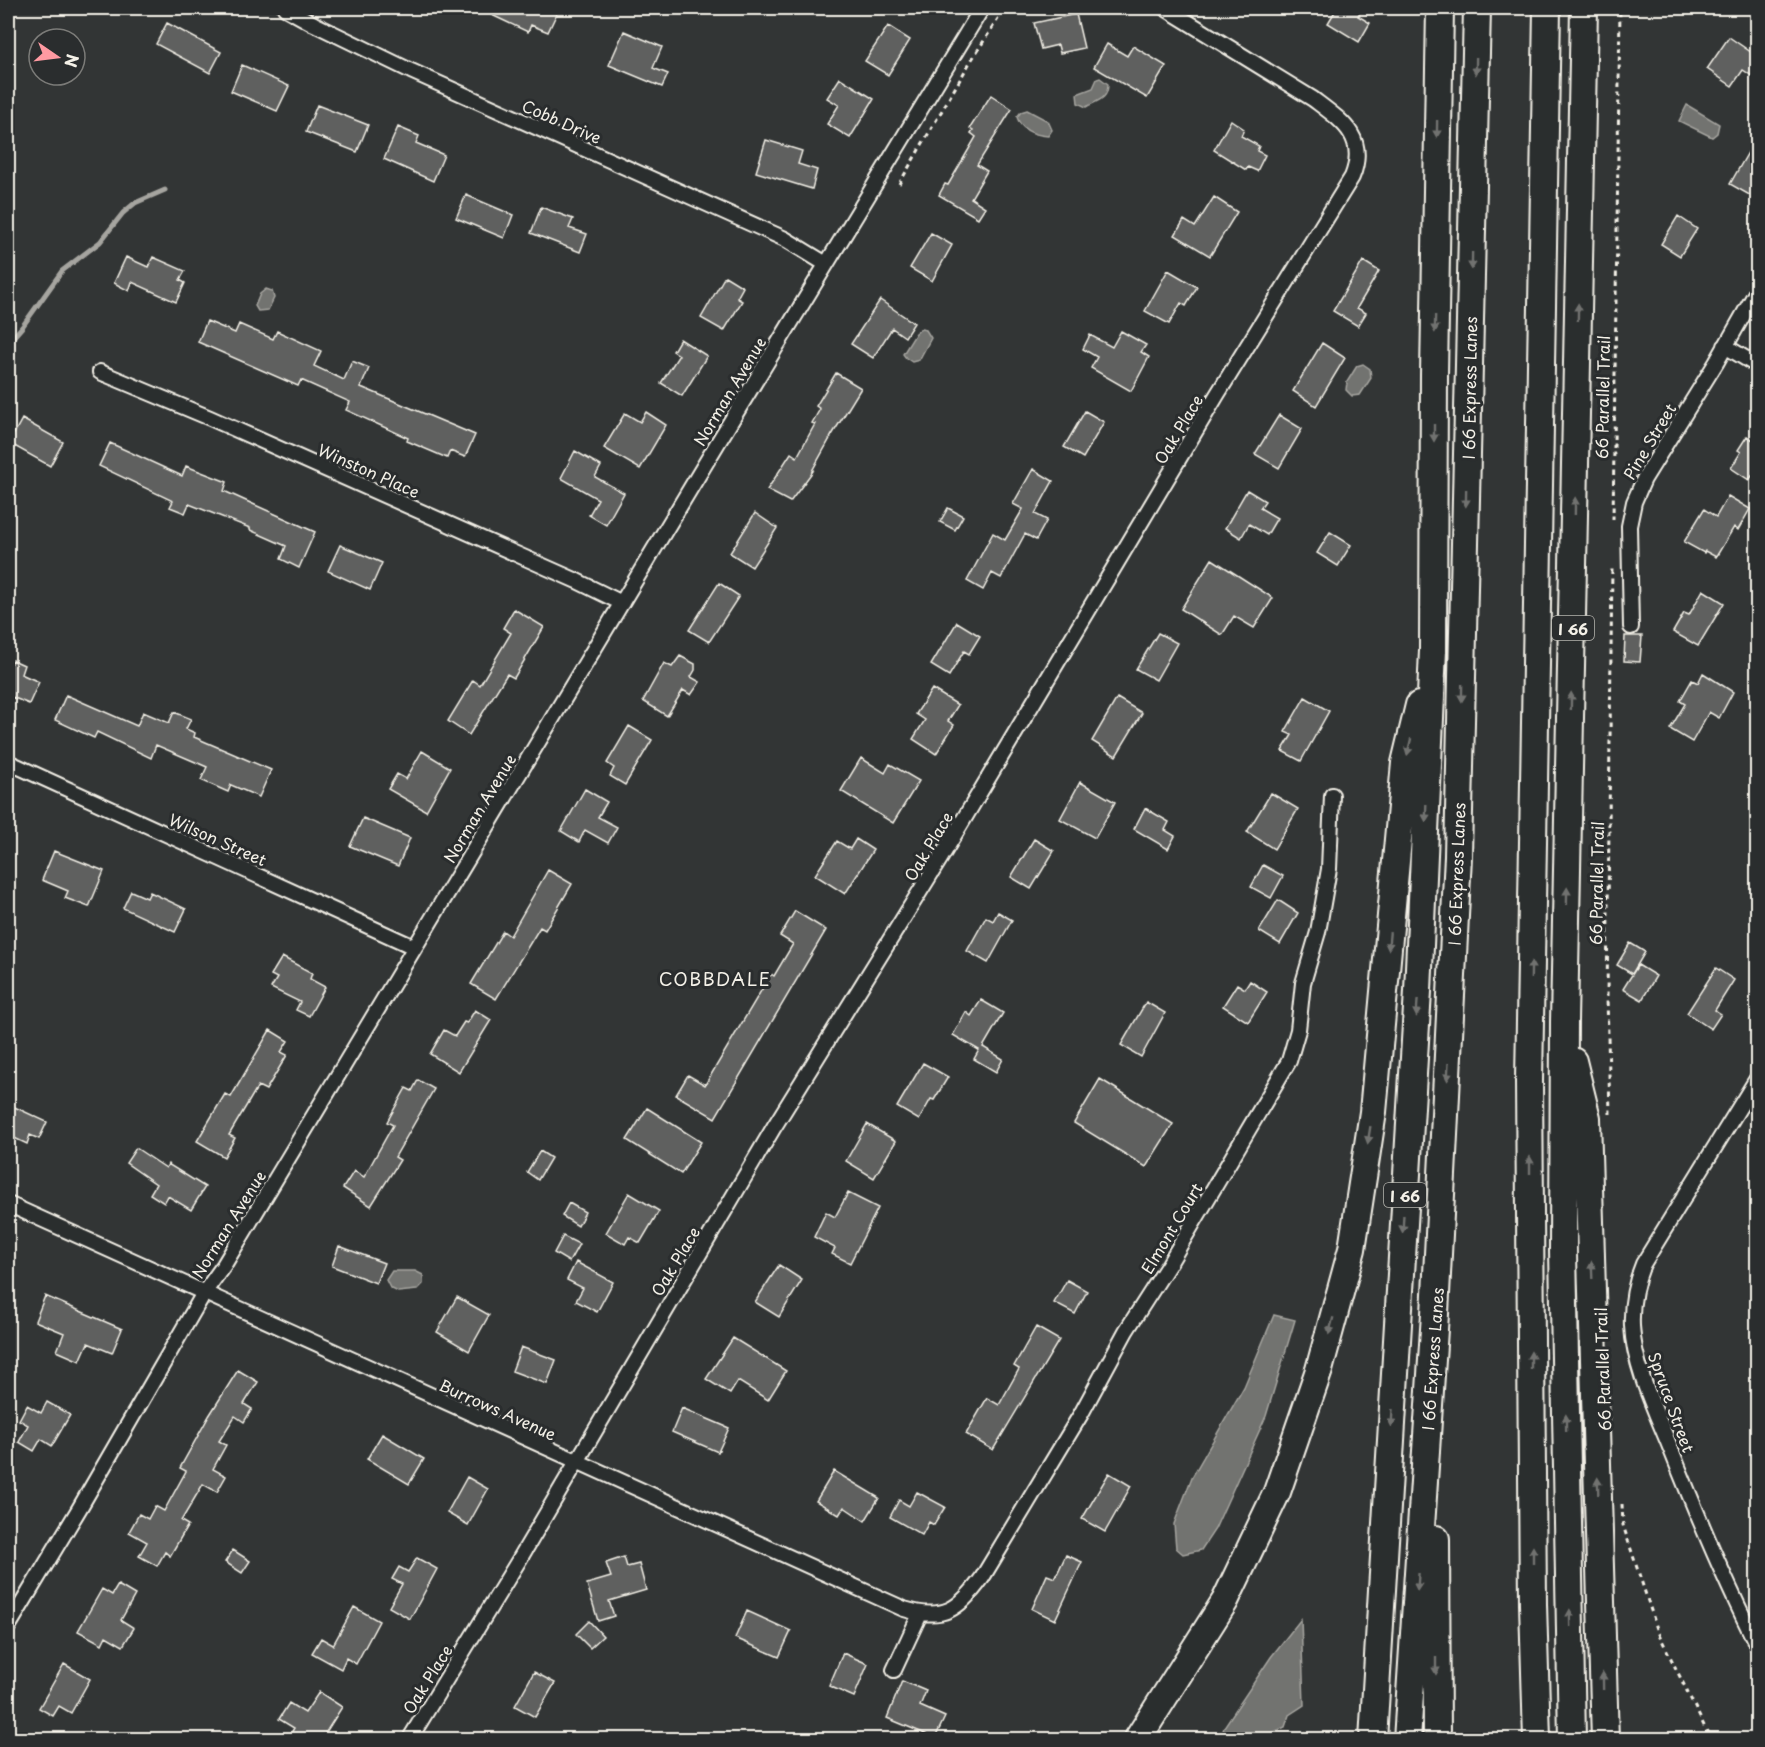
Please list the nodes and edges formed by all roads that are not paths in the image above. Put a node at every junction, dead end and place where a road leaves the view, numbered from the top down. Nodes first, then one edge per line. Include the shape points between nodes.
1 (285, 8) edge
2 (982, 8) edge
3 (1166, 8) edge
4 (1440, 8) edge
5 (1477, 8) edge
6 (1547, 8) edge
7 (1584, 8) edge
8 (826, 264) junction
9 (1758, 289) edge
10 (1725, 346) junction
11 (1758, 366) edge
12 (100, 372) dead end
13 (622, 603) junction
14 (1631, 627) dead end
15 (1433, 650) junction
16 (8, 762) edge
17 (1332, 795) dead end
18 (414, 947) junction
19 (1564, 1022) junction
20 (1758, 1077) edge
21 (8, 1204) edge
22 (204, 1293) junction
23 (1435, 1314) junction
24 (576, 1461) junction
25 (1533, 1604) junction
26 (920, 1614) junction
27 (8, 1627) edge
28 (1758, 1647) edge
29 (894, 1670) dead end
30 (409, 1740) edge
31 (1137, 1740) edge
32 (1373, 1740) edge
33 (1407, 1740) edge
34 (1437, 1740) edge
35 (1522, 1740) edge
36 (1537, 1740) edge
37 (1572, 1740) edge
38 (1605, 1740) edge

1 - 8 street, Cobb Drive via 411,71 785,239
2 - 8 street, Norman Avenue
3 - 24 street, Oak Place via 1313,99 1349,128 1358,150 1357,166
4 -> 15 highway, I 66
5 -> 23 highway, I 66 Express Lanes via 1458,856
25 -> 6 highway via 1529,1081
19 -> 7 highway, I 66
8 - 13 street, Norman Avenue
9 - 10 street, Pine Street
10 - 11 street
10 - 14 street, Pine Street via 1634,502 1629,526
12 - 13 street, Winston Place
13 - 18 street, Norman Avenue
15 -> 31 highway via 1405,763 1373,1112 1352,1249 1319,1370 1277,1492 1225,1601
15 -> 32 highway, I 66 via 1418,991
16 - 18 street, Wilson Street
17 - 26 street, Elmont Court via 1329,869 1289,1061 982,1578 957,1606 934,1615
18 - 22 street, Norman Avenue
37 -> 19 highway, I 66 via 1563,1249
38 -> 19 highway via 1587,1118
20 - 28 street, Spruce Street via 1644,1264 1634,1292 1632,1327 1640,1368 1656,1412 1708,1541
21 - 22 street, Burrows Avenue
22 - 24 street, Burrows Avenue
22 - 27 street, Norman Avenue
23 -> 33 highway, I 66 Express Lanes
23 -> 34 highway
24 - 26 street, Burrows Avenue
24 - 30 street, Oak Place
25 - 35 highway via 1521,1676
25 - 36 highway
26 - 29 street

